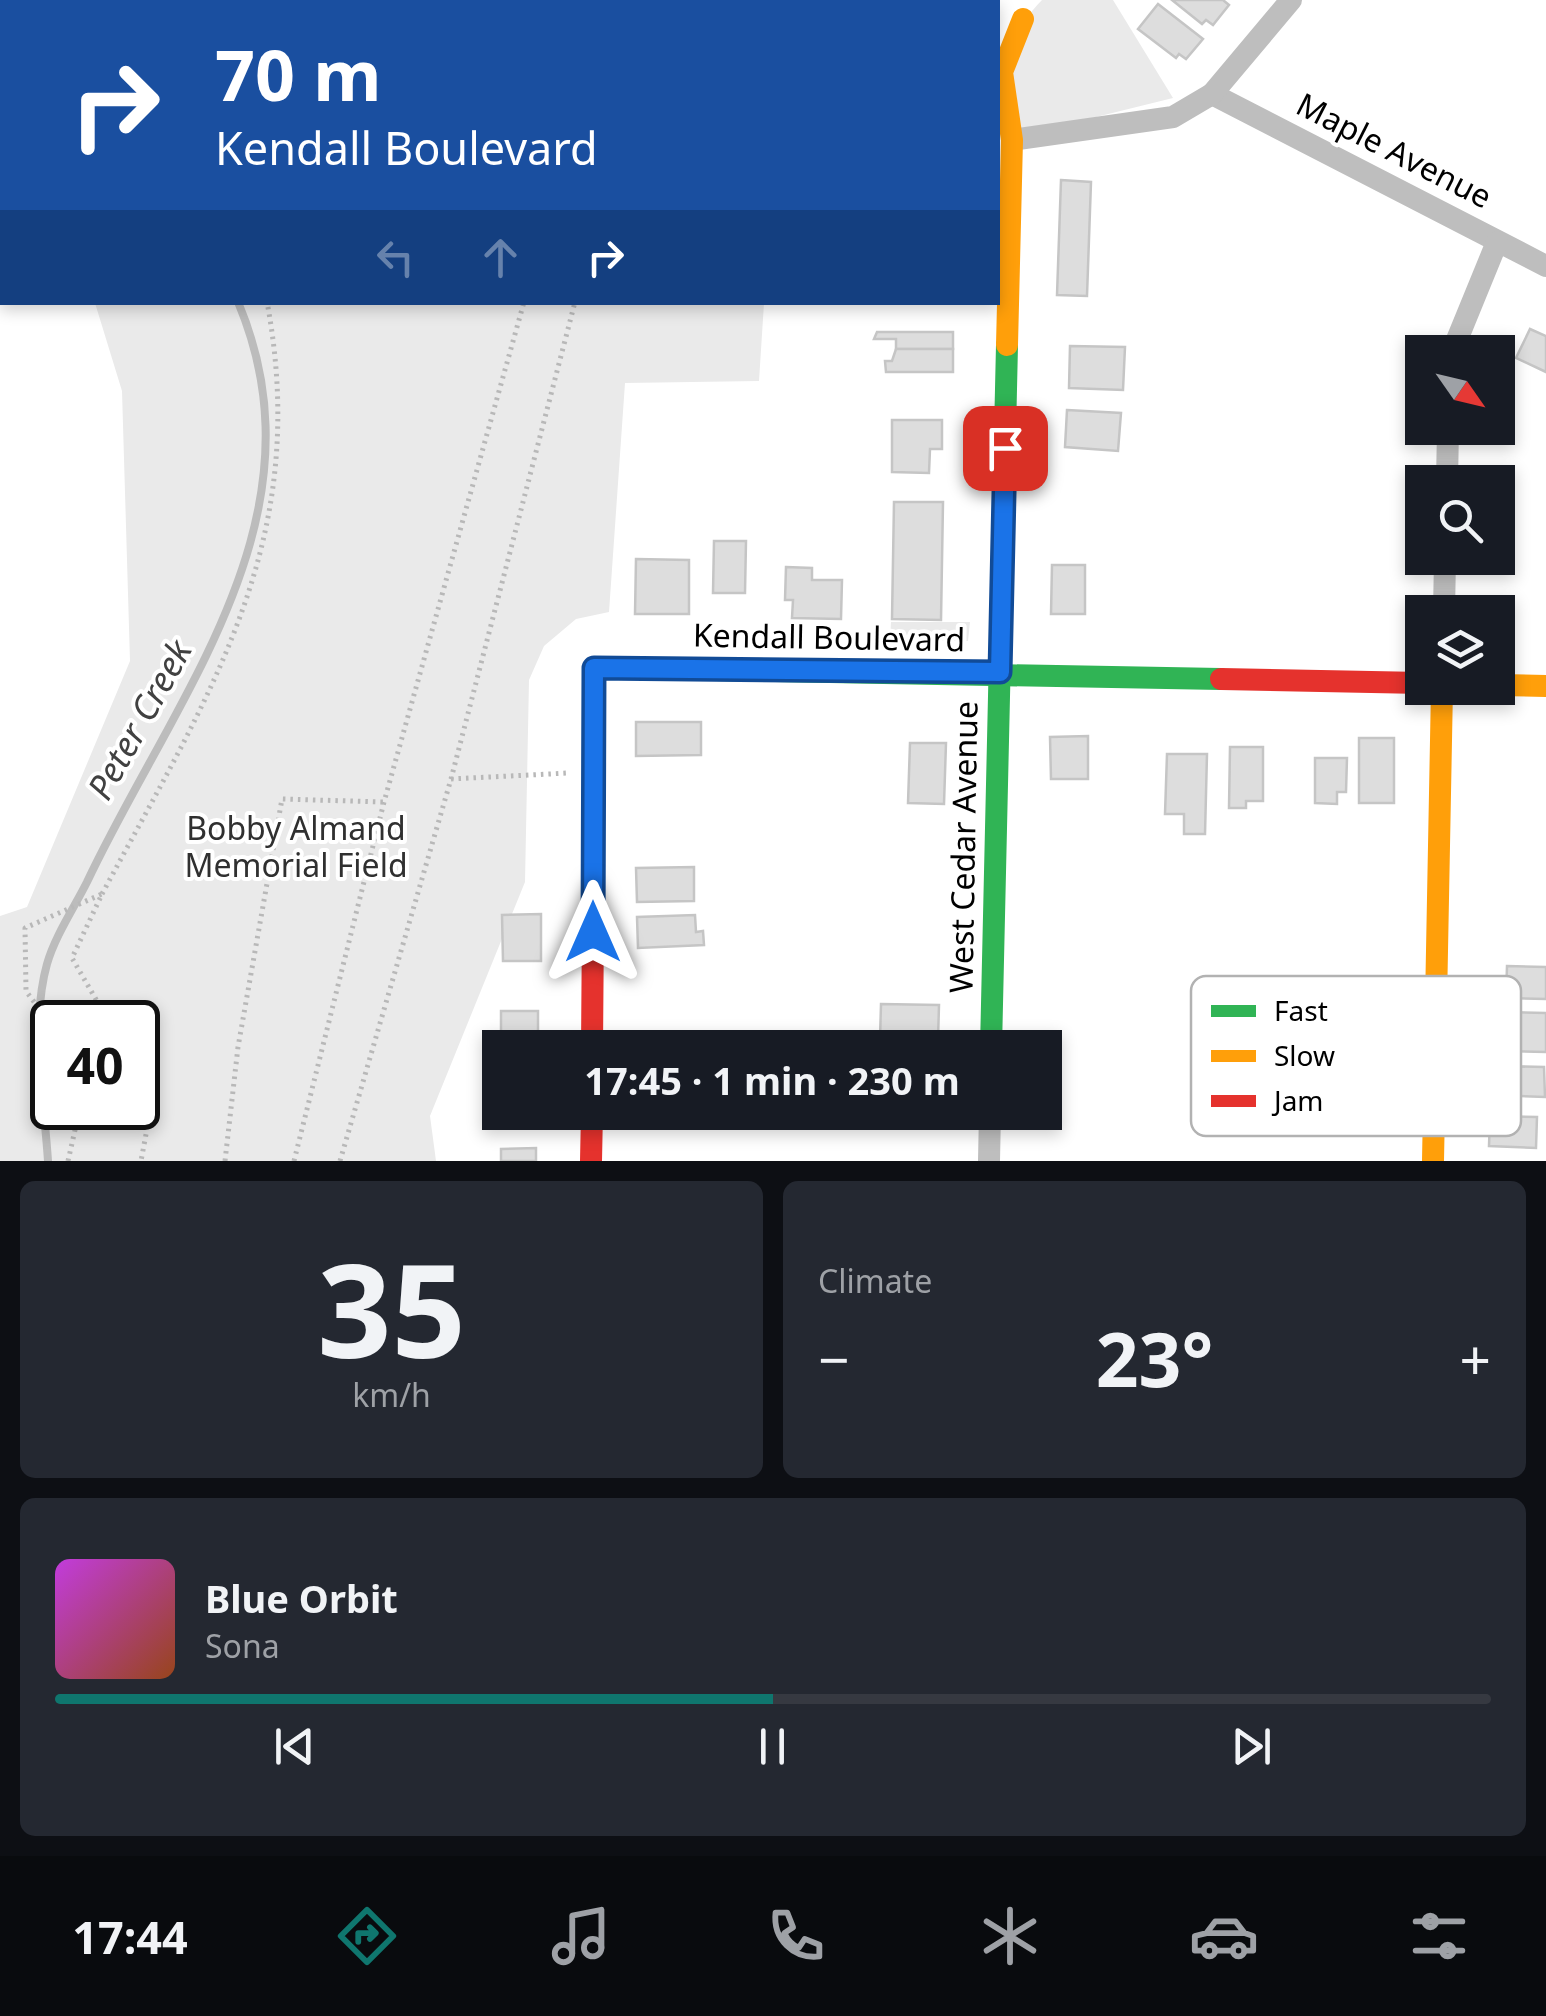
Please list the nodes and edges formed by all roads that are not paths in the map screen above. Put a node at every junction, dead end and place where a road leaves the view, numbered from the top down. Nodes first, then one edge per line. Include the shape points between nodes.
1 (1291, 0) edge
2 (1024, 19) dead end
3 (1212, 94) junction
4 (1012, 140) junction
5 (1497, 242) junction
6 (1546, 266) edge
7 (1459, 335) edge
8 (1000, 672) junction
9 (1405, 683) edge
10 (1515, 685) edge
11 (1546, 686) edge
12 (1442, 705) edge
13 (1437, 976) edge
14 (592, 1030) edge
15 (991, 1030) edge
16 (592, 1130) edge
17 (990, 1130) edge
18 (1433, 1136) edge
19 (592, 1161) edge
20 (989, 1161) edge
21 (1433, 1161) edge

1 - 3 street
2 - 4 street, West Cedar Avenue via 1002,72
3 - 4 street via 1173,118
3 - 5 street, Maple Avenue
4 - 8 street, West Cedar Avenue
5 - 6 street, Maple Avenue
5 - 7 street
8 - 9 street, Kendall Boulevard
8 - 14 street, Kendall Boulevard via 594,668
8 - 15 street, West Cedar Avenue
10 - 11 street
12 - 13 street
16 - 19 street
17 - 20 street
18 - 21 street

